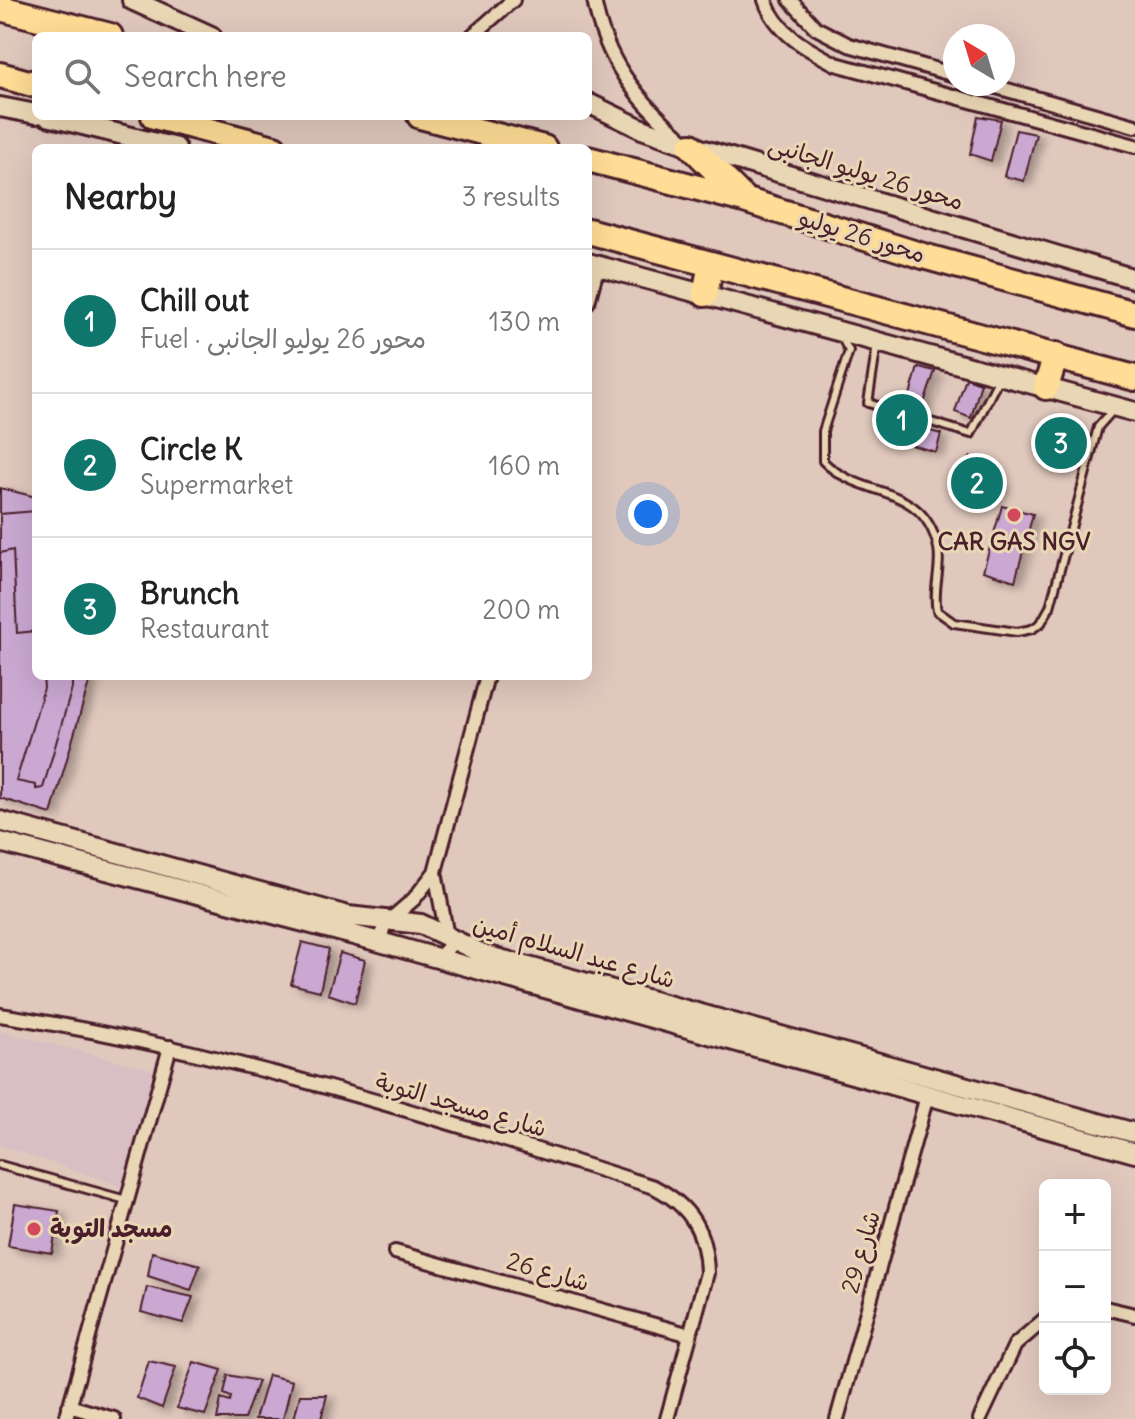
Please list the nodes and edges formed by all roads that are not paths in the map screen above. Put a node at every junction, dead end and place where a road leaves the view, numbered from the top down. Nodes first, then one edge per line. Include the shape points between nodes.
1 (132, 0) edge
2 (513, 0) edge
3 (594, 0) edge
4 (765, 0) edge
5 (790, 0) edge
6 (0, 8) edge
7 (94, 32) edge
8 (202, 32) edge
9 (477, 32) edge
10 (877, 53) junction
11 (943, 72) edge
12 (871, 73) junction
13 (0, 75) edge
14 (32, 84) edge
15 (1015, 92) edge
16 (1052, 103) junction
17 (592, 105) edge
18 (0, 107) edge
19 (1066, 107) junction
20 (32, 113) edge
21 (63, 120) edge
22 (169, 120) edge
23 (436, 120) edge
24 (1046, 121) junction
25 (1062, 126) junction
26 (1135, 126) edge
27 (160, 144) edge
28 (259, 144) edge
29 (528, 144) edge
30 (691, 146) junction
31 (1135, 146) edge
32 (592, 160) edge
33 (744, 200) junction
34 (592, 232) edge
35 (593, 264) edge
36 (711, 264) junction
37 (1135, 279) edge
38 (705, 294) junction
39 (1135, 314) edge
40 (835, 329) junction
41 (877, 340) junction
42 (1056, 355) junction
43 (1001, 374) junction
44 (1135, 378) edge
45 (1046, 387) junction
46 (1115, 407) junction
47 (1135, 412) edge
48 (486, 680) edge
49 (0, 821) edge
50 (0, 842) edge
51 (435, 872) junction
52 (392, 918) junction
53 (446, 936) junction
54 (380, 942) junction
55 (437, 959) junction
56 (0, 1015) edge
57 (726, 1030) junction
58 (170, 1047) junction
59 (927, 1096) junction
60 (1135, 1133) edge
61 (1135, 1153) edge
62 (0, 1165) edge
63 (126, 1200) junction
64 (395, 1252) dead end
65 (1111, 1309) edge
66 (1135, 1315) edge
67 (1040, 1323) edge
68 (690, 1335) junction
69 (67, 1413) edge
70 (114, 1419) edge
71 (667, 1419) edge
72 (837, 1419) edge
73 (980, 1419) edge

1 - 8 street
2 - 9 street
3 - 30 street via 611,58 654,114
4 - 12 street via 770,15 799,45 836,64
5 - 10 street via 816,28
6 - 7 highway
10 - 11 street
10 - 12 street
12 - 24 street
13 - 14 highway
15 - 16 street
16 - 19 street
16 - 24 street
17 - 30 street, محور 26 يوليو الجانبى
18 - 20 street
19 - 25 street
19 - 26 street
21 - 27 street
22 - 28 highway
23 - 29 highway
24 - 25 street
25 - 31 street
30 - 33 highway
30 - 37 street, محور 26 يوليو الجانبى
32 - 33 highway, محور 26 يوليو
33 - 39 highway, محور 26 يوليو
34 - 36 highway
35 - 38 street
36 - 38 highway
36 - 42 highway
38 - 40 street
40 - 41 street
40 - 46 lane via 849,351 823,431 823,461 846,480 896,494 919,510 938,549 933,595 937,611 954,623 1017,632 1041,623 1050,607 1098,427
41 - 43 street
41 - 43 lane via 868,403 971,434
42 - 44 highway
42 - 45 highway
43 - 45 street
45 - 46 street
46 - 47 street
48 - 51 street
49 - 52 street, شارع عبد السلام أمين via 348,916
50 - 54 street, شارع عبد السلام أمين
51 - 52 street
51 - 53 street
52 - 53 street, شارع عبد السلام أمين
52 - 54 street via 380,931
53 - 55 street via 448,951
53 - 57 street, شارع عبد السلام أمين via 485,955
54 - 55 street, شارع عبد السلام أمين
55 - 57 street, شارع عبد السلام أمين
56 - 58 street, شارع مسجد التوبة
57 - 59 street, شارع عبد السلام أمين
57 - 60 street, شارع عبد السلام أمين
58 - 63 street
58 - 68 street, شارع مسجد التوبة via 472,1128 673,1197 701,1230 706,1251 707,1273
59 - 61 street, شارع عبد السلام أمين
59 - 72 street, شارع 29
62 - 63 lane
63 - 69 street
64 - 68 street, شارع 26
65 - 66 street
67 - 73 street via 1015,1345
68 - 71 street, شارع مسجد التوبة
69 - 70 street

